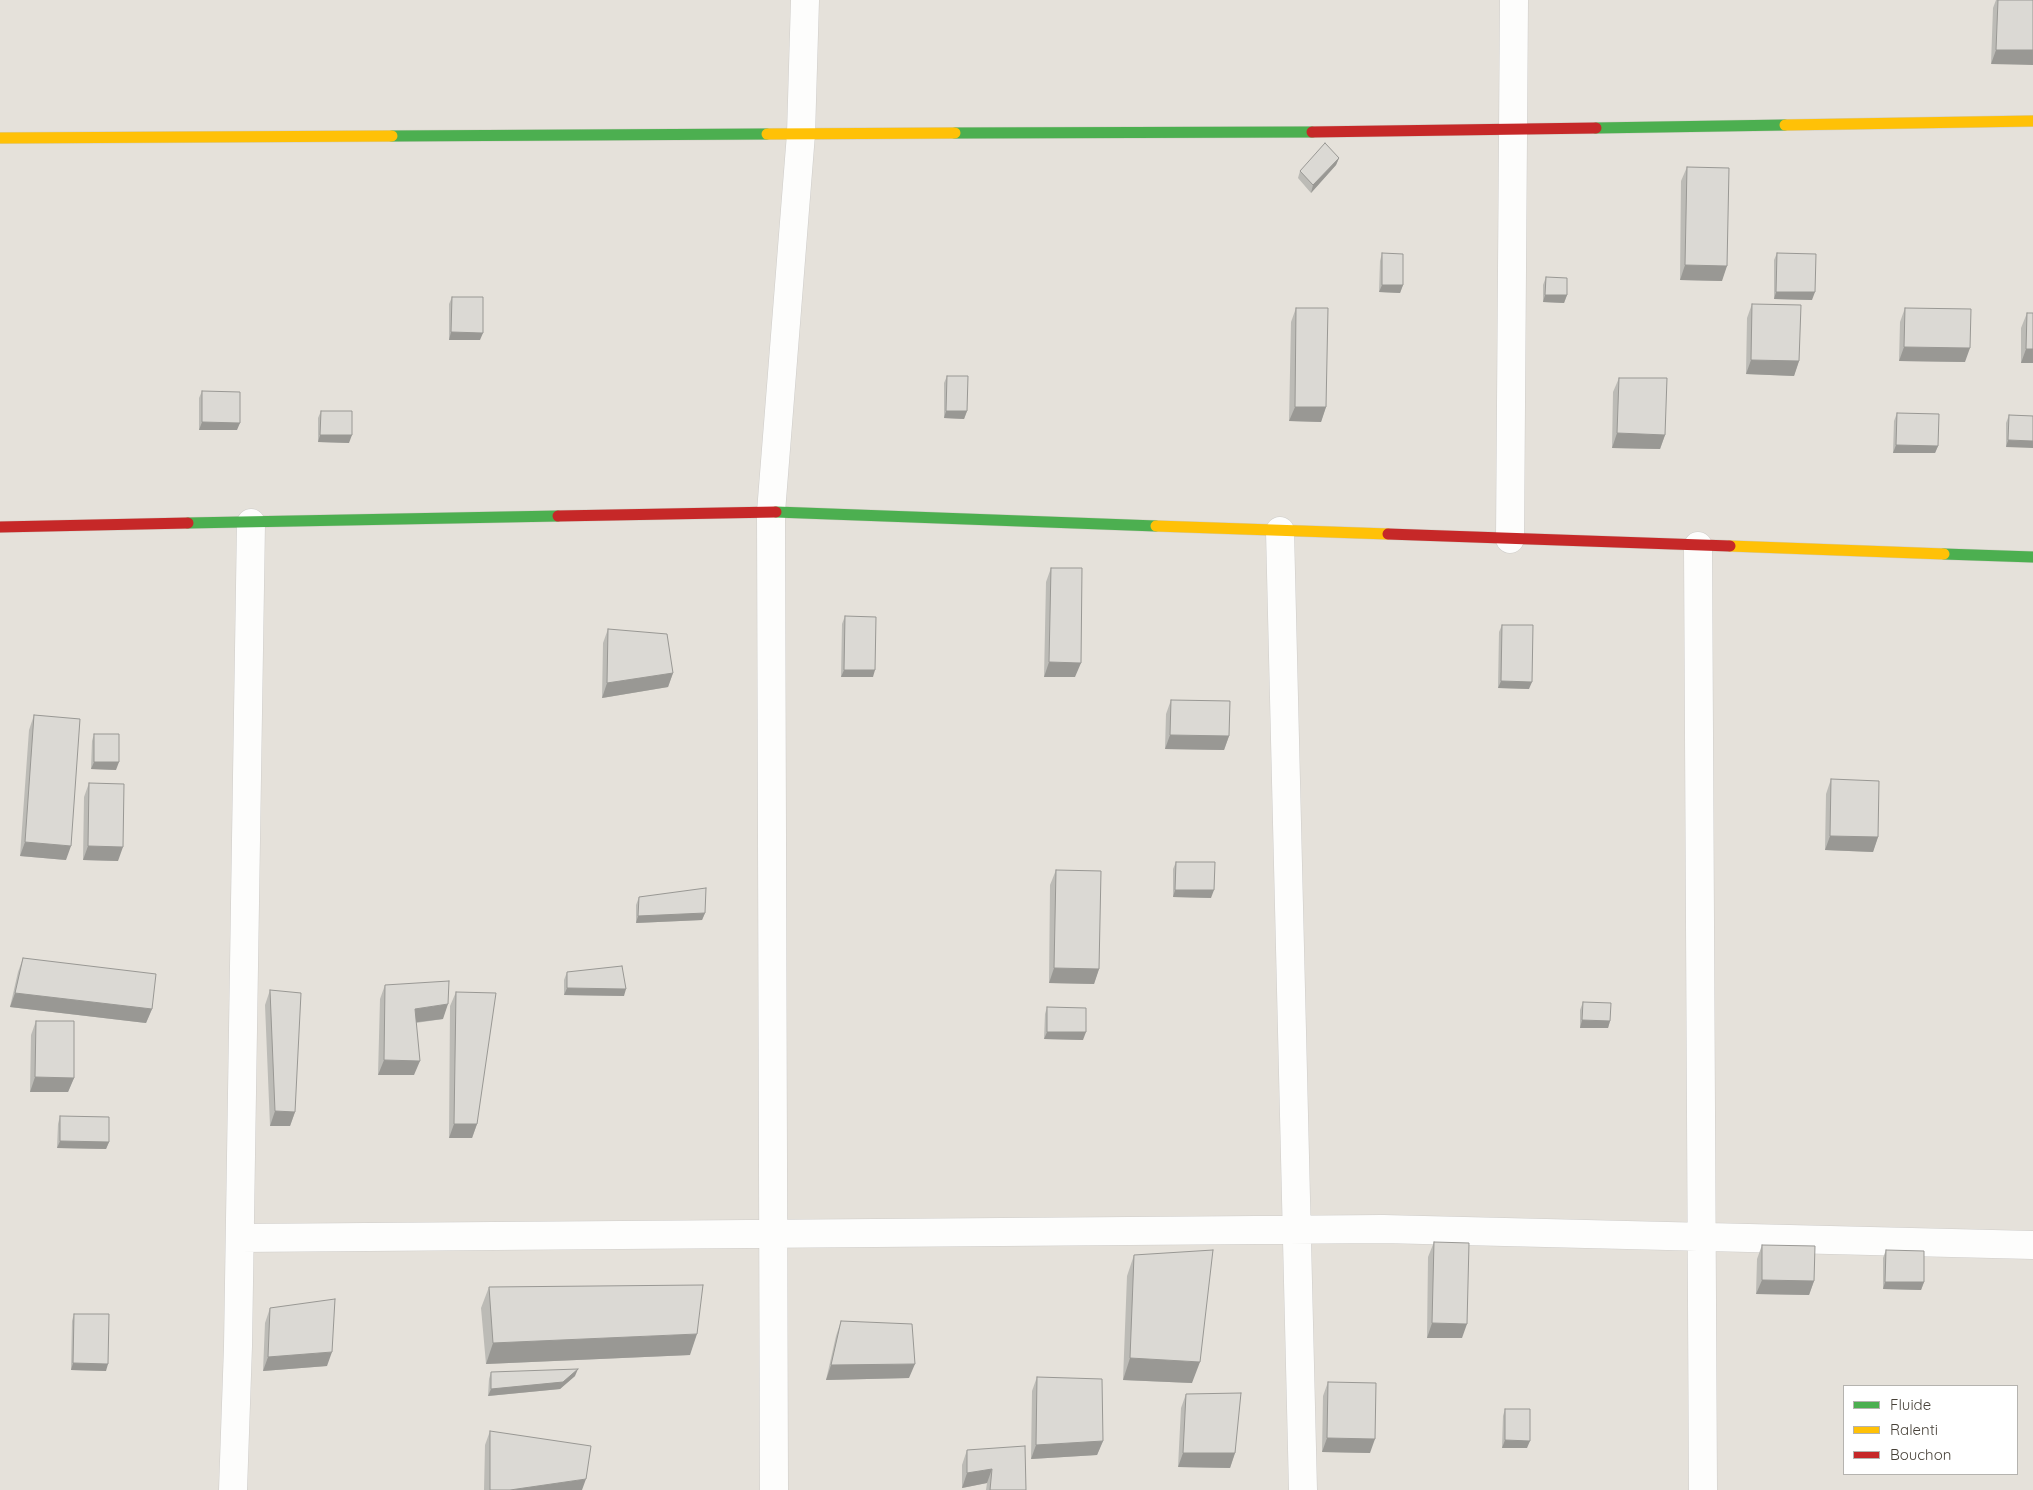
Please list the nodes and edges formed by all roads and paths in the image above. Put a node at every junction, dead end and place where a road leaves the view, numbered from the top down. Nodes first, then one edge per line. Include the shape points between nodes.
1 (805, 0) edge
2 (1514, 0) edge
3 (2033, 122) edge
4 (1513, 130) junction
5 (801, 134) junction
6 (0, 138) edge
7 (771, 512) junction
8 (251, 523) junction
9 (0, 527) edge
10 (1280, 531) junction
11 (1510, 539) junction
12 (1698, 546) junction
13 (2033, 557) edge
14 (1296, 1230) junction
15 (773, 1234) junction
16 (1701, 1237) junction
17 (240, 1238) junction
18 (2033, 1245) edge
19 (233, 1490) edge
20 (774, 1490) edge
21 (1303, 1490) edge
22 (1703, 1490) edge

1 - 5 street
2 - 4 street
3 - 4 street
4 - 5 street
4 - 11 street
5 - 6 street
5 - 7 street
7 - 8 street
7 - 10 street
7 - 15 street
8 - 9 street
8 - 17 street
10 - 11 street
10 - 14 street
11 - 12 street
12 - 13 street
12 - 16 street
14 - 15 street
14 - 16 street via 1383,1229
14 - 21 street
15 - 17 street
15 - 20 street
16 - 18 street
16 - 22 street
17 - 19 street

